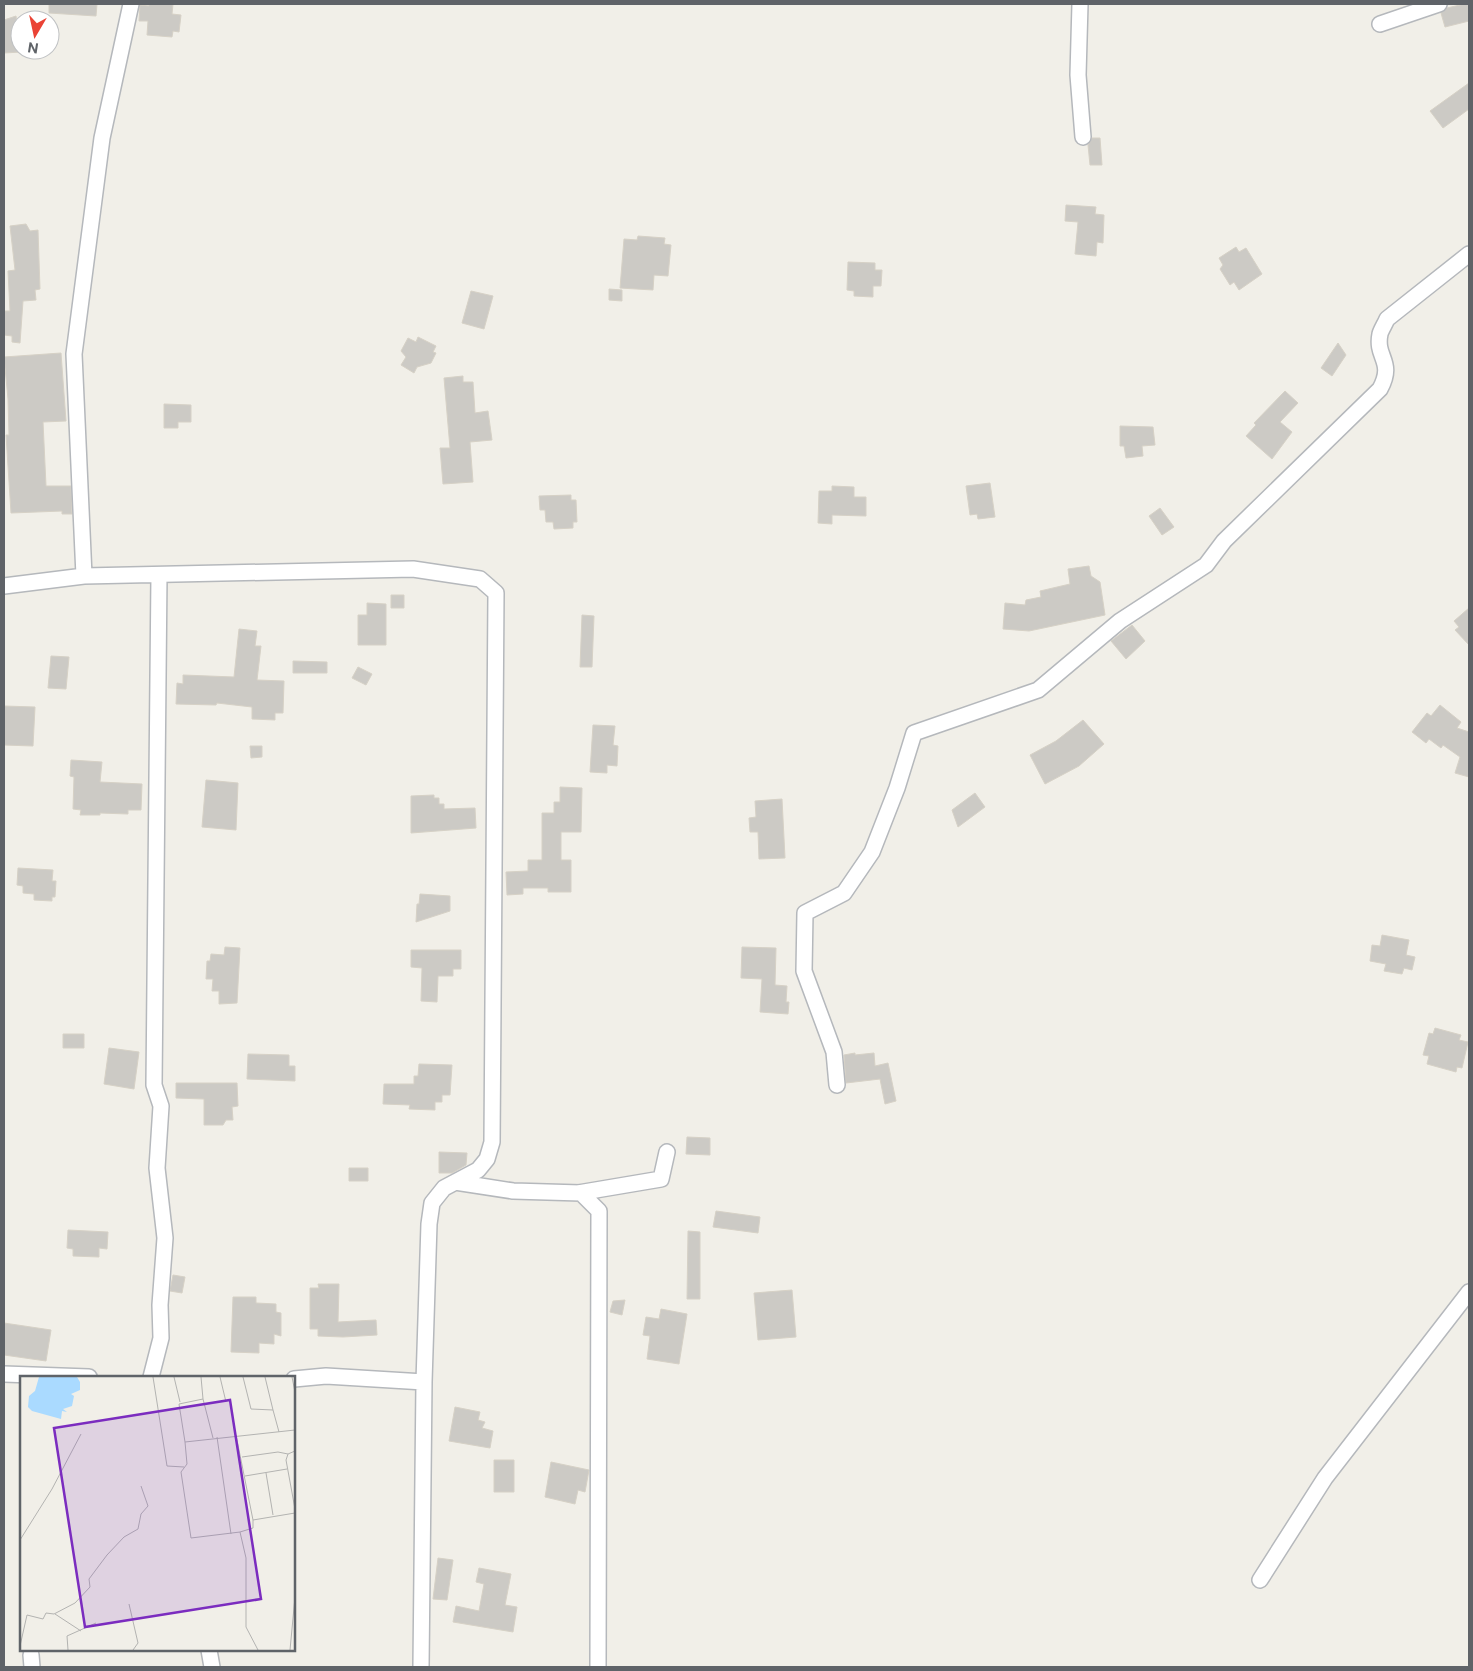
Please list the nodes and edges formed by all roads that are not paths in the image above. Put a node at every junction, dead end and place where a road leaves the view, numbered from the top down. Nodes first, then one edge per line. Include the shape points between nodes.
1 (131, 4) edge
2 (1080, 4) edge
3 (1439, 4) edge
4 (1380, 24) dead end
5 (1082, 136) dead end
6 (1469, 254) edge
7 (160, 575) junction
8 (84, 576) junction
9 (4, 586) edge
10 (837, 1085) dead end
11 (667, 1152) dead end
12 (455, 1182) junction
13 (578, 1193) junction
14 (1469, 1292) edge
15 (4, 1374) edge
16 (61, 1376) edge
17 (151, 1376) edge
18 (295, 1379) edge
19 (424, 1382) junction
20 (1260, 1580) dead end
21 (209, 1651) edge
22 (212, 1667) edge
23 (421, 1667) edge
24 (598, 1667) edge

1 - 8 street via 102,138 74,354
2 - 5 street via 1078,74
3 - 4 street
6 - 10 street via 1387,319 1380,334 1387,376 1380,390 1224,541 1206,565 1120,621 1038,690 914,734 872,852 844,893 805,913 804,970 834,1052
7 - 8 street
7 - 12 street via 413,569 480,579 496,593 492,1142 487,1159 478,1170
7 - 17 street via 154,1084 161,1106 157,1168 164,1238 160,1338
8 - 9 street
11 - 13 street via 661,1178
12 - 13 street via 513,1191
12 - 19 street via 444,1188 432,1203
13 - 24 street via 599,1212
14 - 20 street via 1325,1478
15 - 16 street
18 - 19 street via 326,1376
19 - 23 street
21 - 22 street

